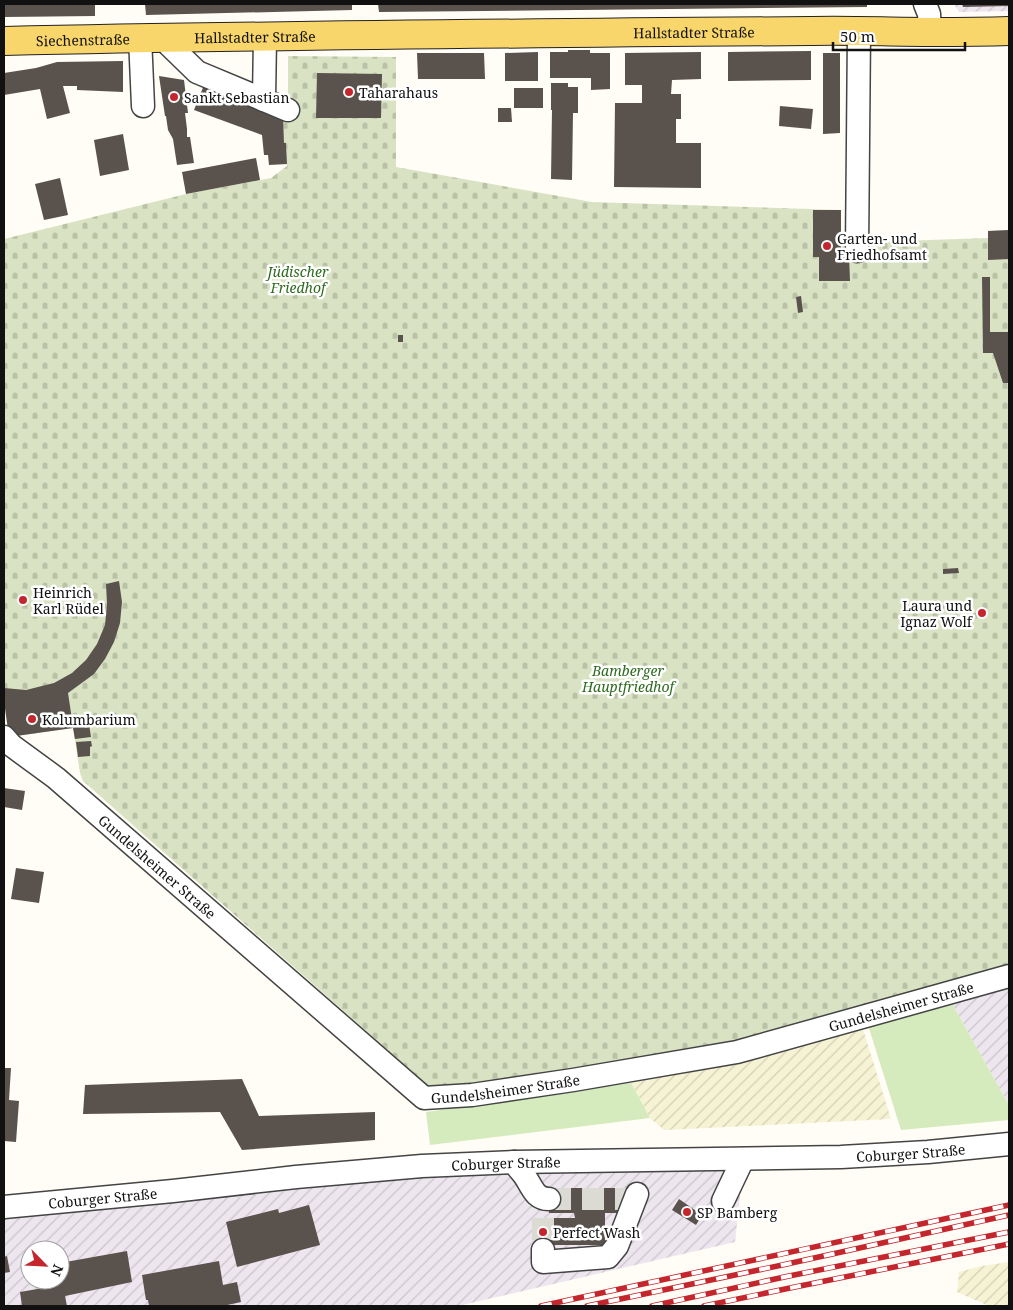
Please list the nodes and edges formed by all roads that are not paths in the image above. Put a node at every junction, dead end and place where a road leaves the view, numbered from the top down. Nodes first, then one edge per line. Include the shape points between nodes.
1 (925, 4) edge
2 (859, 31) junction
3 (1009, 31) edge
4 (930, 32) junction
5 (150, 37) junction
6 (265, 37) junction
7 (4, 41) edge
8 (264, 100) junction
9 (143, 106) dead end
10 (288, 110) dead end
11 (857, 250) dead end
12 (4, 737) edge
13 (1009, 976) edge
14 (1009, 1144) edge
15 (743, 1159) junction
16 (653, 1160) junction
17 (514, 1162) junction
18 (723, 1200) dead end
19 (545, 1206) tunnel mouth
20 (4, 1207) edge
21 (543, 1250) dead end

1 - 4 street
2 - 4 main road, Hallstadter Straße
2 - 6 main road, Hallstadter Straße
2 - 11 street
3 - 4 main road, Hallstadter Straße
5 - 6 main road, Hallstadter Straße
5 - 7 main road, Siechenstraße
5 - 8 street via 197,72
5 - 9 street
6 - 8 street
8 - 10 street
12 - 13 street, Gundelsheimer Straße via 56,778 424,1098 472,1095 736,1052
14 - 15 street, Coburger Straße via 850,1157
15 - 16 street, Coburger Straße
15 - 18 street
16 - 17 street, Coburger Straße
16 - 21 street via 631,1196 617,1246 608,1257 543,1262
17 - 19 street
17 - 20 street, Coburger Straße via 305,1176

